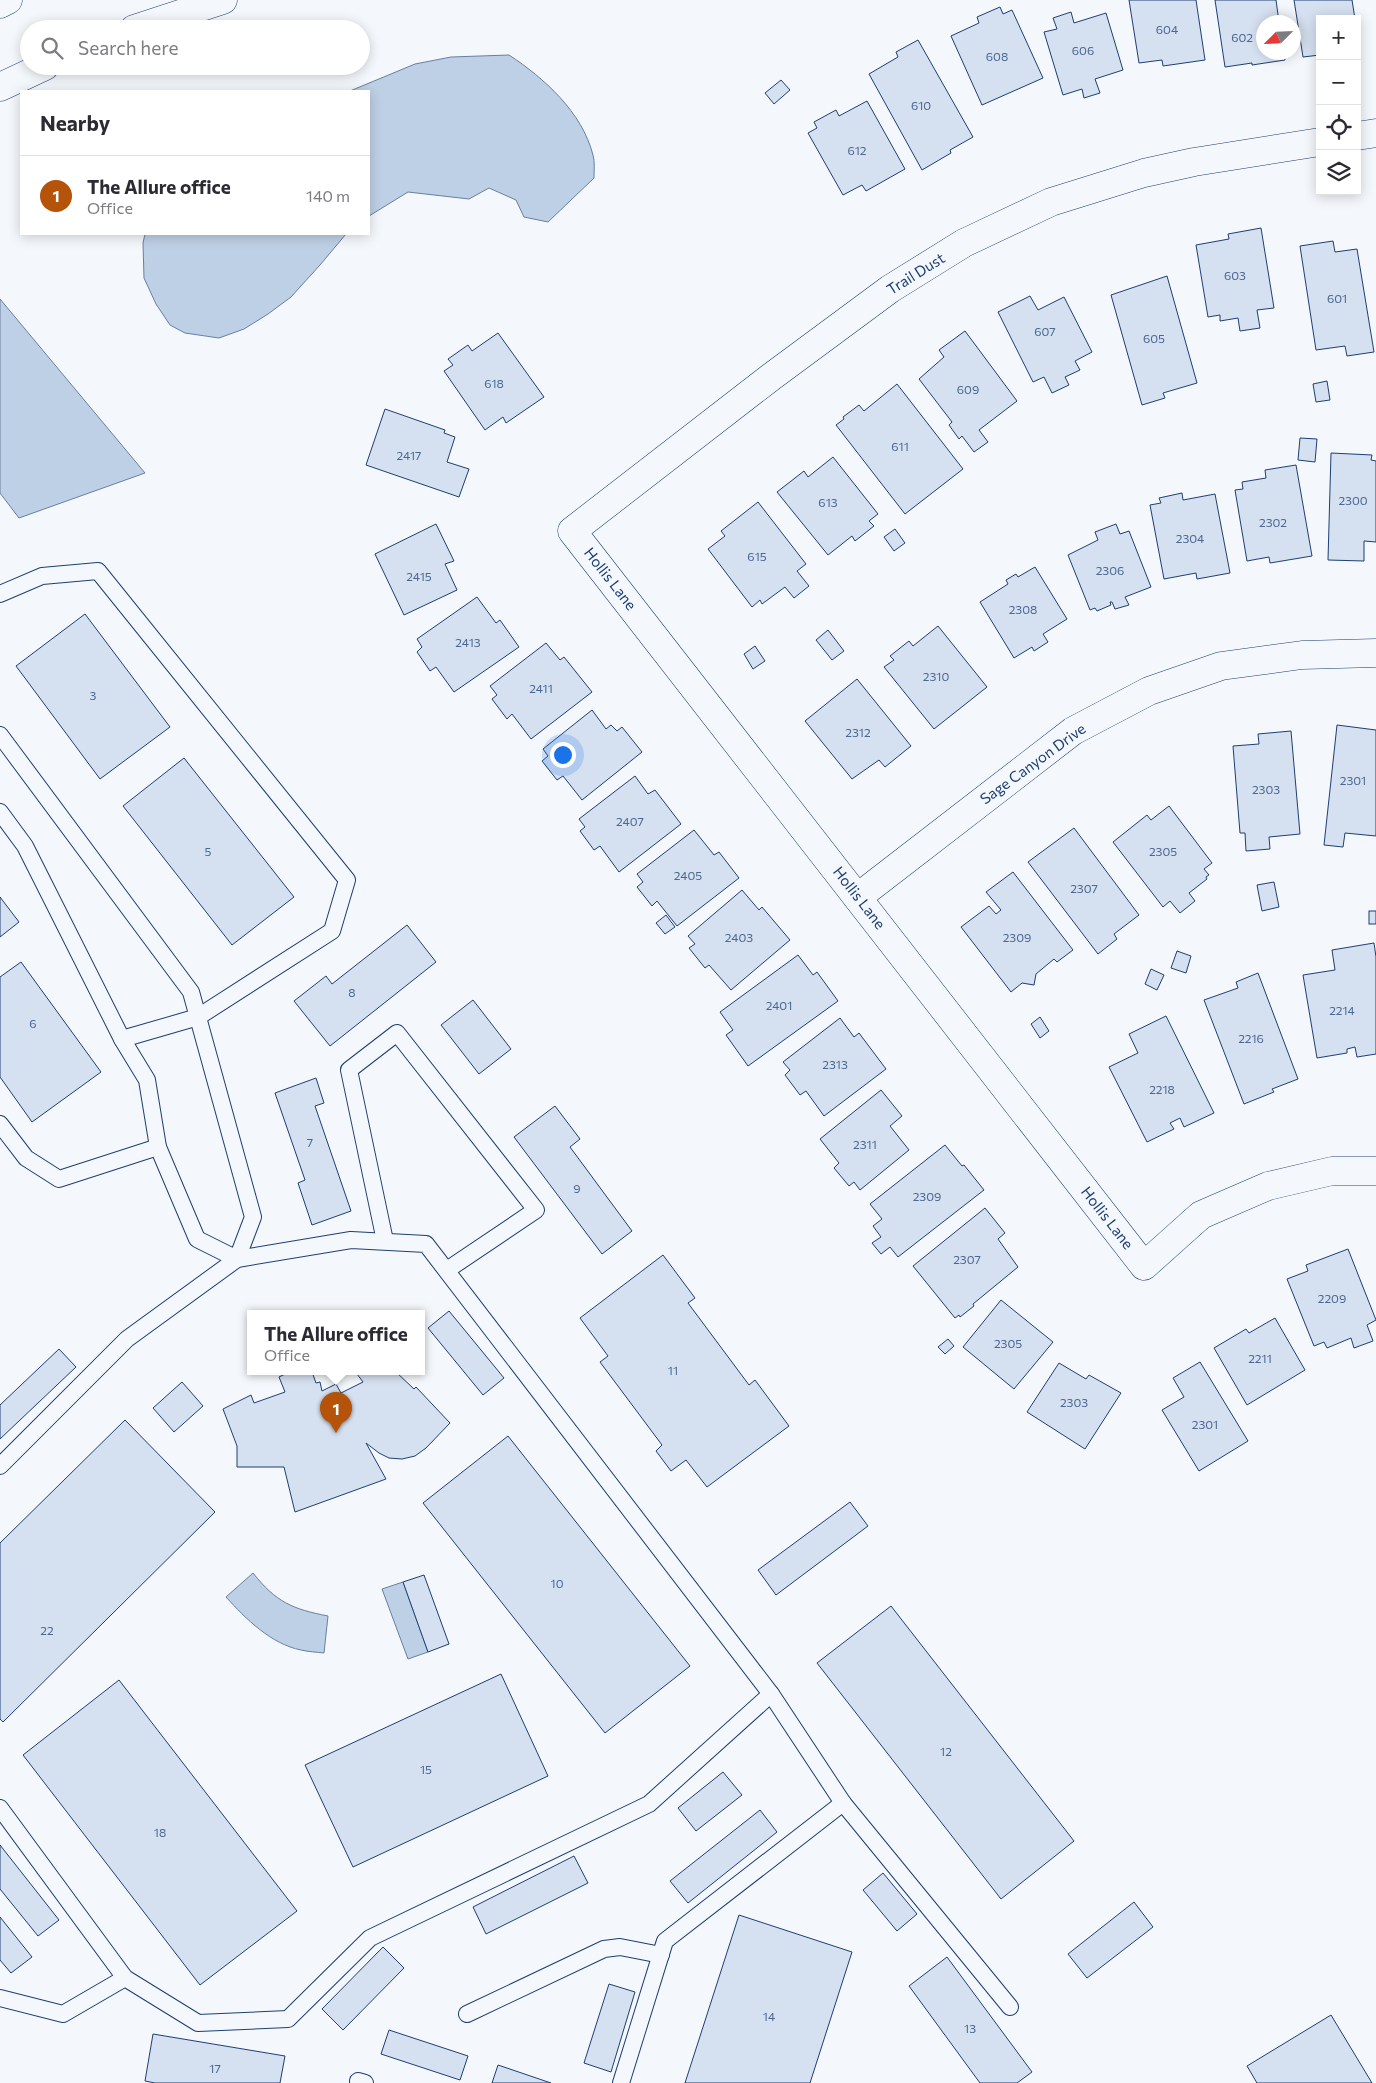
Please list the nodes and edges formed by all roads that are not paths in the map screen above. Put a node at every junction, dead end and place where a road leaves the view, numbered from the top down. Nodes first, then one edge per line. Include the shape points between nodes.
1 (8, 0) edge
2 (223, 0) edge
3 (0, 4) edge
4 (162, 20) edge
5 (26, 75) edge
6 (0, 87) edge
7 (1376, 133) edge
8 (1361, 135) edge
9 (1316, 143) edge
10 (572, 531) joint
11 (0, 594) edge
12 (1376, 653) edge
13 (0, 735) edge
14 (0, 812) edge
15 (858, 897) junction
16 (198, 1017) junction
17 (122, 1039) junction
18 (0, 1124) edge
19 (158, 1147) junction
20 (1376, 1171) edge
21 (385, 1242) junction
22 (236, 1259) junction
23 (447, 1270) junction
24 (0, 1466) edge
25 (771, 1694) junction
26 (843, 1803) junction
27 (0, 1808) edge
28 (661, 1955) junction
29 (124, 1978) junction
30 (0, 1998) edge
31 (1010, 2007) dead end
32 (467, 2014) dead end
33 (621, 2083) edge

1 - 3 street
2 - 4 street
5 - 6 street
7 - 8 street
9 - 10 street, Trail Dust via 1144,173 1051,202 964,243 890,289
10 - 15 street, Hollis Lane
11 - 16 lane via 42,576 98,571 346,880 332,932
12 - 15 street, Sage Canyon Drive via 1302,655 1221,666 1149,691 1073,731
13 - 16 lane via 191,992
14 - 17 lane via 25,846
15 - 20 street, Hollis Lane via 1144,1266 1201,1215 1268,1186 1332,1171
16 - 17 lane
16 - 22 lane via 253,1217
17 - 19 lane via 148,1080
18 - 19 lane via 26,1158 59,1179
19 - 22 lane via 197,1239
21 - 22 lane via 351,1240
21 - 23 lane via 426,1244
21 - 23 lane via 349,1070 397,1033 536,1210
22 - 24 lane via 127,1339
23 - 25 lane
25 - 26 lane
25 - 29 lane via 648,1804 370,1938 288,2019 198,2024
26 - 28 lane via 666,1941
26 - 31 lane
27 - 29 lane
28 - 32 lane via 612,1947
28 - 33 lane
29 - 30 lane via 63,2014

